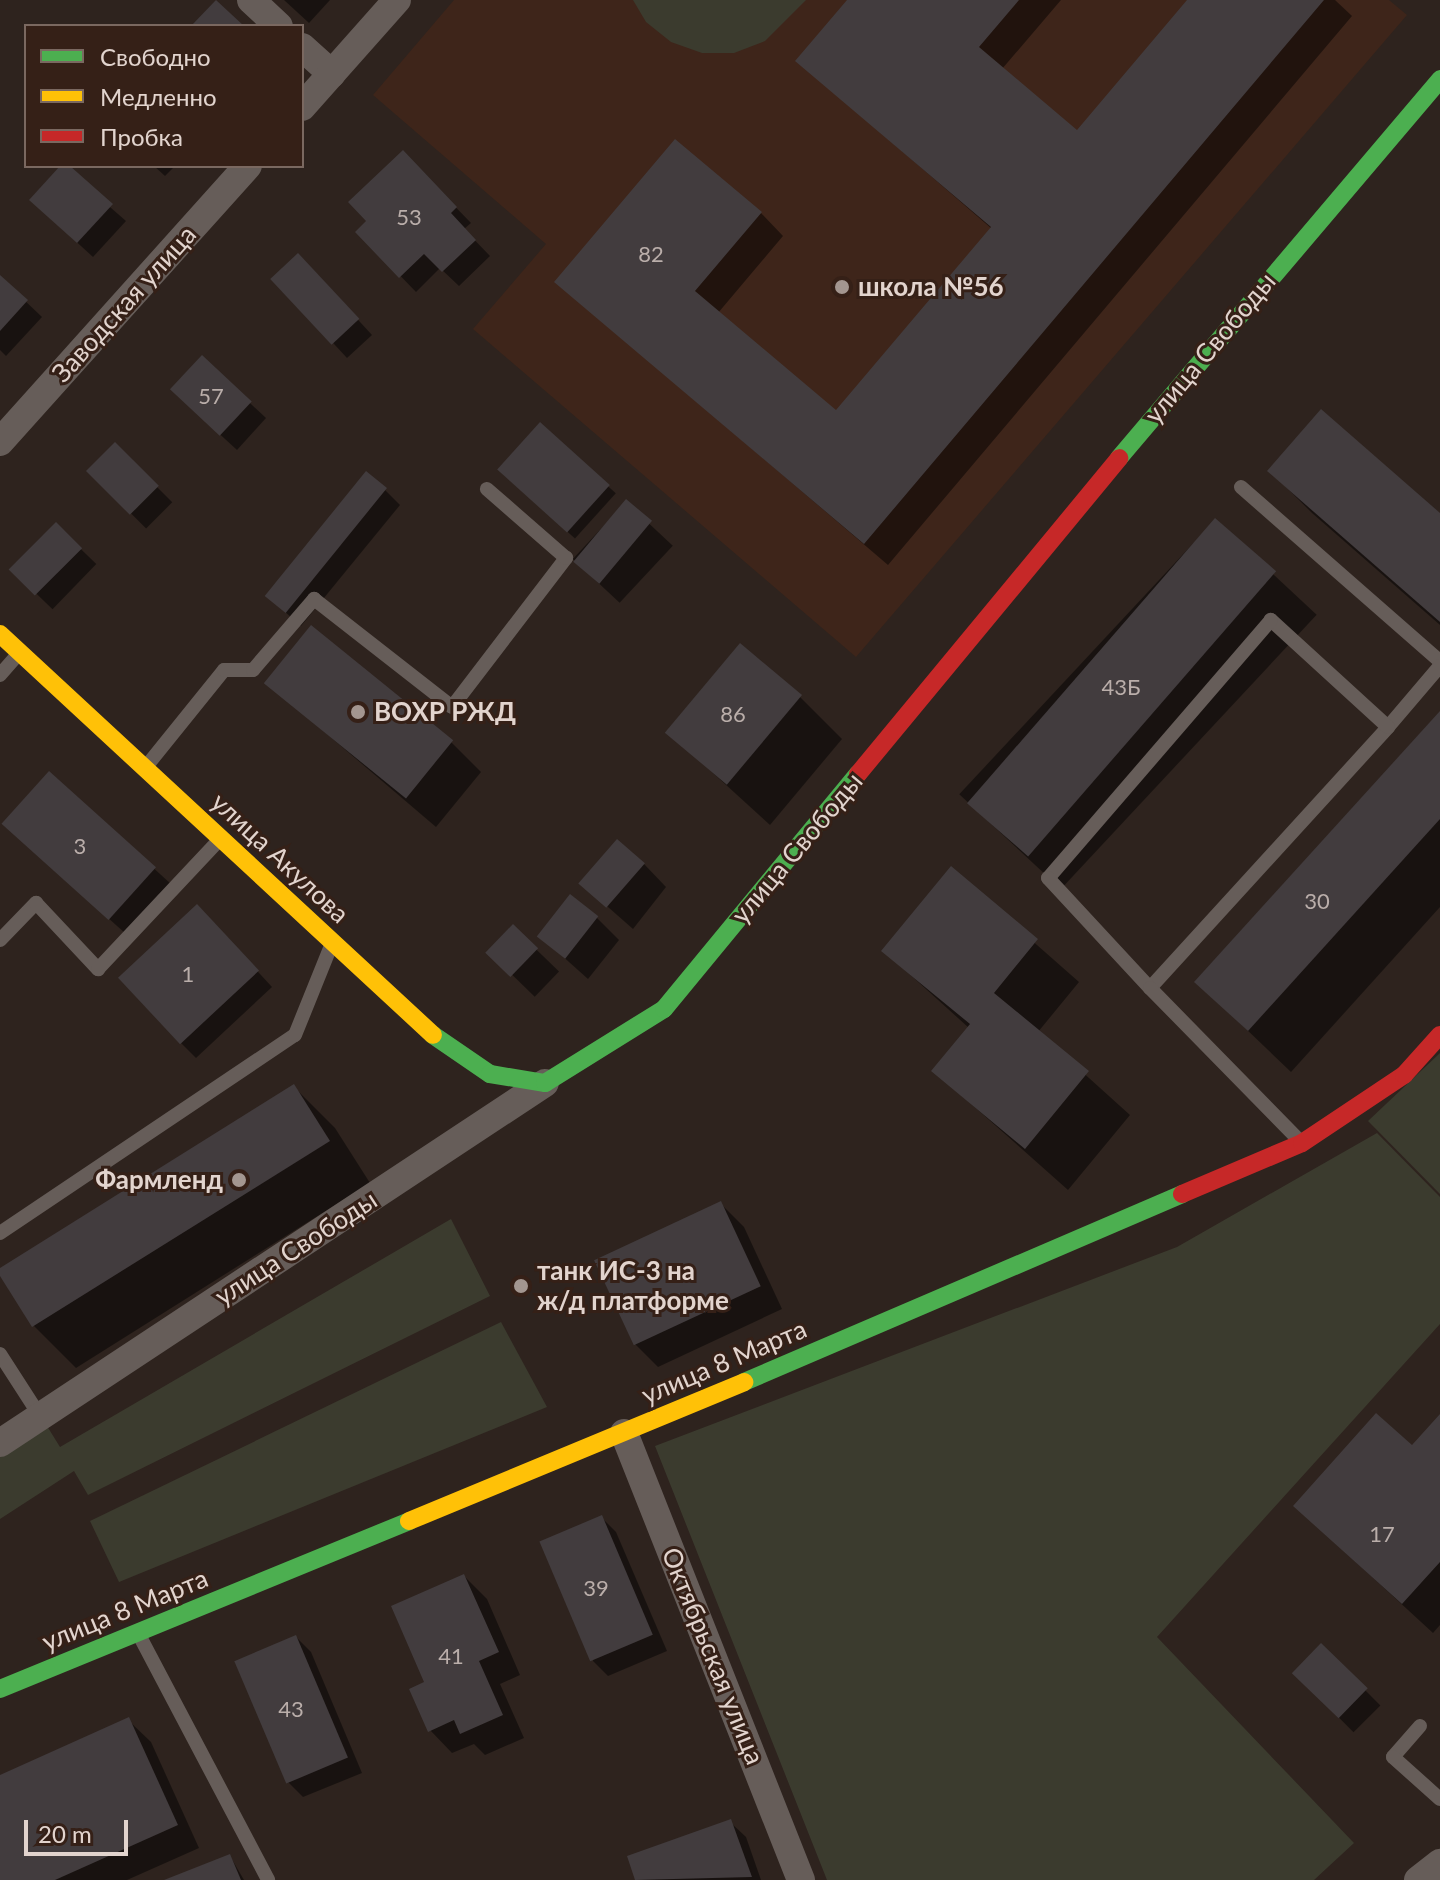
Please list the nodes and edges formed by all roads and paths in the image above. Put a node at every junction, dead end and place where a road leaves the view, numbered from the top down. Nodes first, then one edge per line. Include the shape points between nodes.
1 (251, 0) edge
2 (397, 0) edge
3 (277, 24) edge
4 (304, 49) edge
5 (332, 74) junction
6 (1440, 79) edge
7 (304, 105) edge
8 (246, 168) edge
9 (0, 442) edge
10 (1241, 487) dead end
11 (487, 489) dead end
12 (0, 634) edge
13 (20, 653) junction
14 (1440, 664) edge
15 (0, 675) edge
16 (1388, 727) junction
17 (145, 768) junction
18 (221, 839) junction
19 (0, 940) edge
20 (332, 942) junction
21 (1150, 988) junction
22 (1440, 1035) edge
23 (545, 1083) junction
24 (1302, 1143) junction
25 (0, 1233) edge
26 (0, 1354) edge
27 (40, 1416) junction
28 (624, 1433) junction
29 (0, 1443) edge
30 (138, 1633) junction
31 (0, 1689) edge
32 (1420, 1726) dead end
33 (1440, 1799) edge
34 (1440, 1863) edge
35 (268, 1880) edge
36 (801, 1880) edge
37 (1418, 1880) edge

1 - 3 street
2 - 5 street
4 - 5 street
5 - 7 street
6 - 23 street, улица Свободы via 1258,290 664,1009
8 - 9 street, Заводская улица
10 - 14 lane
11 - 17 lane via 566,558 452,707 314,599 253,670 224,670
12 - 13 street, улица Акулова
13 - 15 lane
13 - 17 street, улица Акулова
14 - 16 lane
16 - 21 lane
16 - 21 lane via 1271,620 1048,878
17 - 18 street, улица Акулова
18 - 19 lane via 98,969 36,903
18 - 20 street, улица Акулова
20 - 23 street, улица Акулова via 447,1048 490,1074
20 - 25 lane via 295,1035
21 - 24 lane
22 - 24 street, улица 8 Марта via 1404,1075
23 - 27 street, улица Свободы
24 - 28 street, улица 8 Марта
26 - 27 lane
27 - 29 street, улица Свободы
28 - 30 street, улица 8 Марта
28 - 36 street, Октябрьская улица
30 - 31 street, улица 8 Марта
30 - 35 lane
32 - 33 lane via 1393,1757
34 - 37 street

